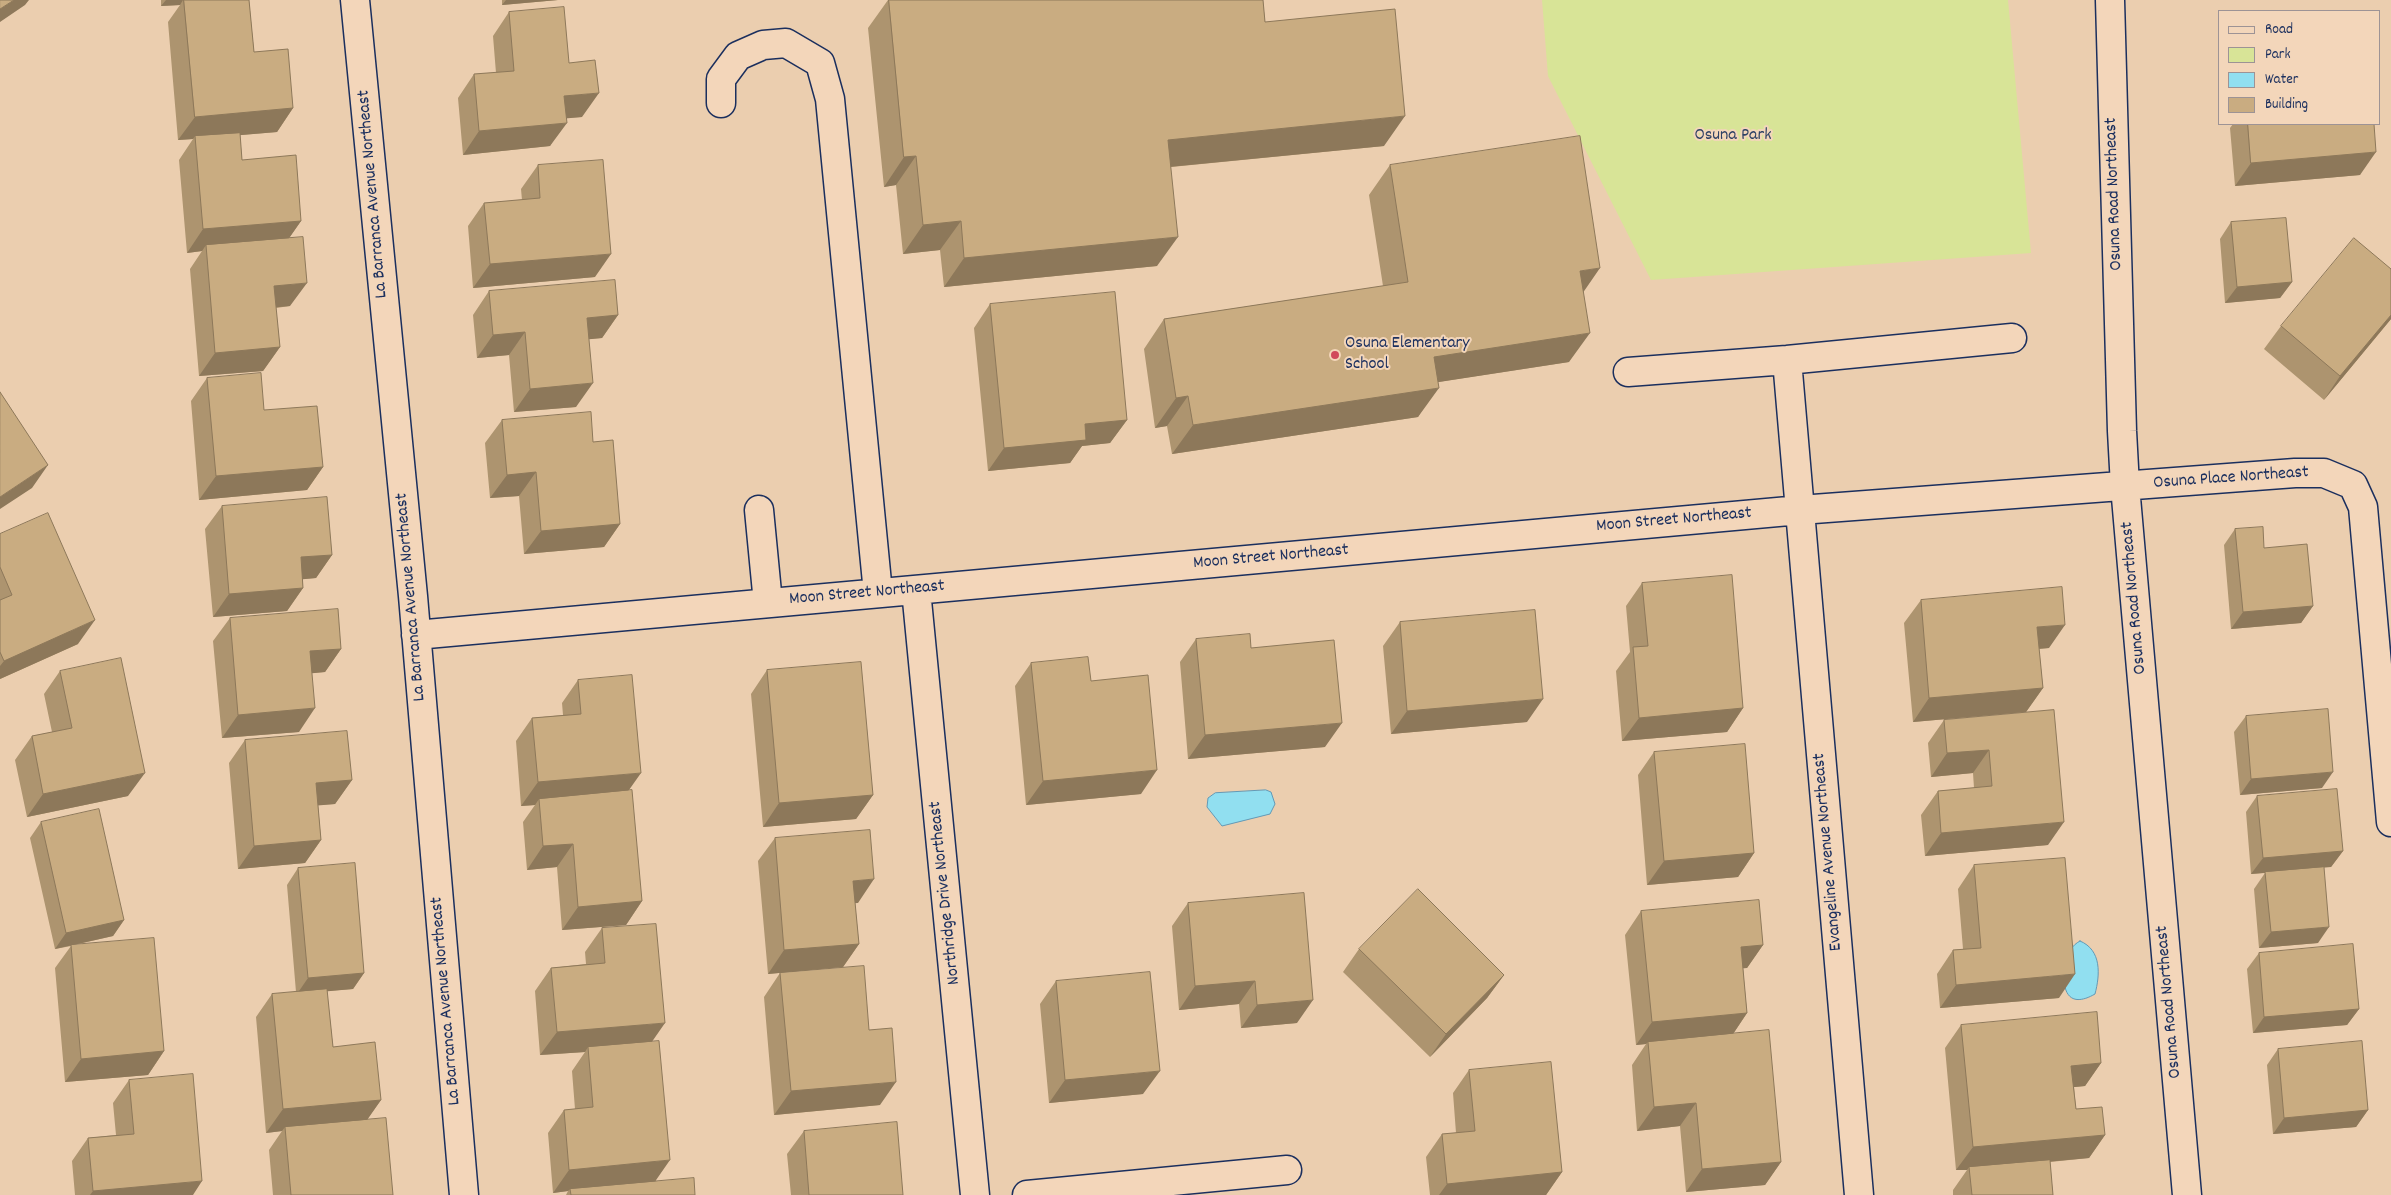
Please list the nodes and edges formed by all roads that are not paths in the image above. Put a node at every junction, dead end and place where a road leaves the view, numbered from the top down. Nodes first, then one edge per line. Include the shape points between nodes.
1 (356, 0) edge
2 (2110, 0) edge
3 (721, 103) dead end
4 (2012, 338) dead end
5 (1786, 360) junction
6 (1628, 372) dead end
7 (2125, 486) junction
8 (759, 510) dead end
9 (1800, 510) junction
10 (916, 590) junction
11 (878, 593) junction
12 (768, 603) junction
13 (416, 636) junction
14 (2391, 822) edge
15 (1287, 1170) dead end
16 (464, 1195) edge
17 (975, 1195) edge
18 (1027, 1195) edge
19 (1859, 1195) edge
20 (2188, 1195) edge

1 - 13 street, La Barranca Avenue Northeast
2 - 7 street, Osuna Road Northeast
3 - 11 street via 721,79 738,56 763,45 786,43 820,63 830,99
4 - 5 street
5 - 6 street
5 - 9 street, Evangeline Avenue Northeast
7 - 9 street, Moon Street Northeast
7 - 14 street, Osuna Place Northeast via 2295,473 2324,473 2353,484 2363,507
7 - 20 street, Osuna Road Northeast
8 - 12 street
9 - 10 street, Moon Street Northeast
9 - 19 street, Evangeline Avenue Northeast
10 - 11 street, Moon Street Northeast
10 - 17 street, Northridge Drive Northeast
11 - 12 street, Moon Street Northeast
12 - 13 street, Moon Street Northeast
13 - 16 street, La Barranca Avenue Northeast
15 - 18 street

